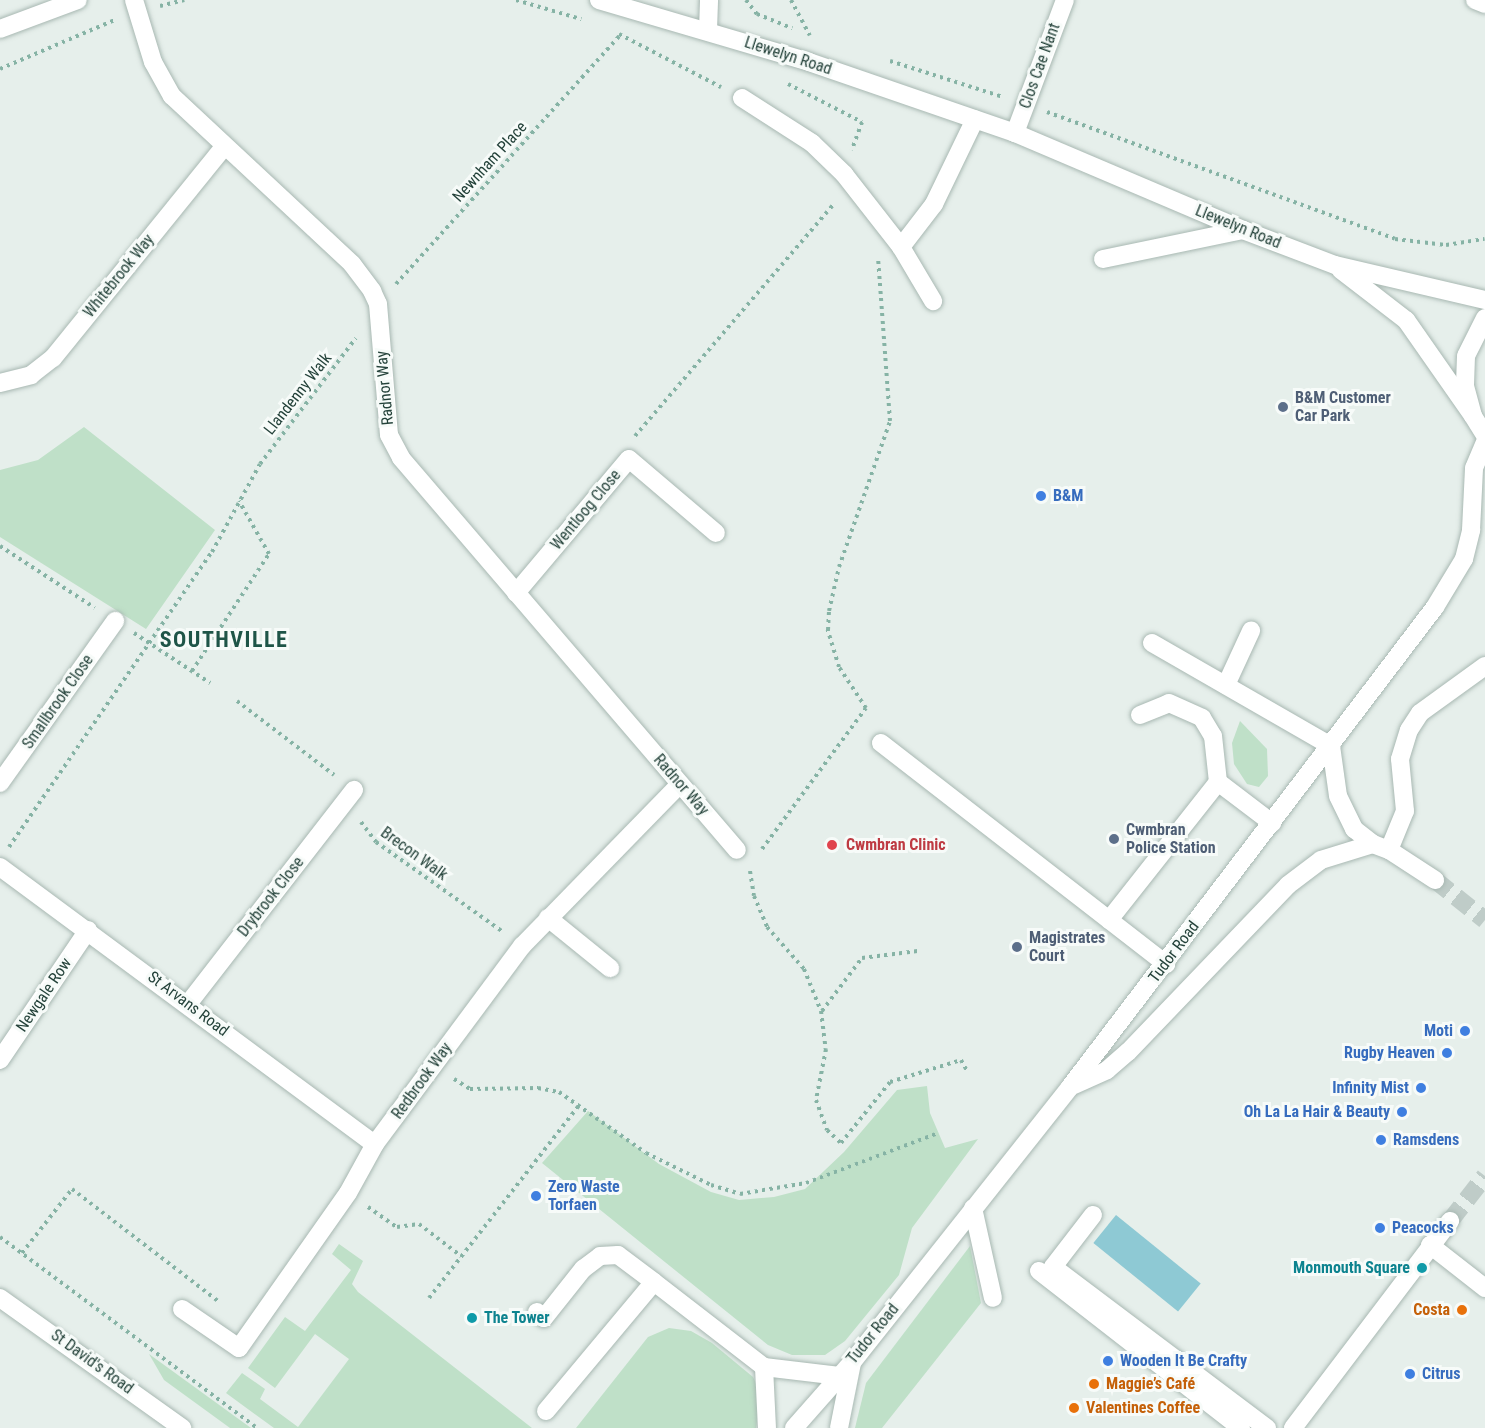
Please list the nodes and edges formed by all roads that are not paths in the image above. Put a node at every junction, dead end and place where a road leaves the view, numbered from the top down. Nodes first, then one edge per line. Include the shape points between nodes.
1 (78, 0) edge
2 (599, 0) edge
3 (709, 0) edge
4 (1065, 0) edge
5 (1475, 0) edge
6 (1485, 4) edge
7 (136, 6) edge
8 (0, 29) edge
9 (708, 30) junction
10 (742, 98) road end
11 (975, 119) junction
12 (1015, 133) junction
13 (223, 148) junction
14 (1243, 230) junction
15 (901, 248) junction
16 (1104, 260) dead end
17 (1335, 265) junction
18 (1485, 300) edge
19 (933, 301) dead end
20 (1485, 318) edge
21 (0, 383) edge
22 (1473, 416) junction
23 (1485, 435) edge
24 (1485, 442) edge
25 (716, 533) dead end
26 (516, 593) junction
27 (115, 621) dead end
28 (1251, 631) dead end
29 (1152, 643) dead end
30 (1485, 666) edge
31 (1226, 685) junction
32 (1140, 715) dead end
33 (881, 743) dead end
34 (1331, 746) junction
35 (1218, 782) junction
36 (0, 783) edge
37 (680, 784) junction
38 (354, 790) road end
39 (1272, 823) junction
40 (1381, 847) junction
41 (737, 850) road end
42 (3, 858) edge
43 (1435, 880) tunnel mouth
44 (548, 918) junction
45 (1109, 920) junction
46 (88, 930) junction
47 (1166, 964) junction
48 (610, 968) dead end
49 (188, 1004) junction
50 (0, 1060) edge
51 (1070, 1087) junction
52 (375, 1144) junction
53 (973, 1208) junction
54 (1093, 1215) dead end
55 (1450, 1221) tunnel mouth
56 (1430, 1245) junction
57 (1039, 1271) dead end
58 (654, 1282) junction
59 (1485, 1288) edge
60 (0, 1298) edge
61 (993, 1298) dead end
62 (182, 1309) dead end
63 (537, 1312) dead end
64 (853, 1361) junction
65 (764, 1367) junction
66 (839, 1376) junction
67 (546, 1411) dead end
68 (182, 1428) edge
69 (767, 1428) edge
70 (794, 1428) edge
71 (839, 1428) edge
72 (1241, 1428) edge
73 (1267, 1428) edge
74 (1293, 1428) edge

1 - 8 street
2 - 9 street, Llewelyn Road
3 - 9 street
4 - 12 street, Clos Cae Nant
5 - 6 street
7 - 13 street, Radnor Way via 164,86
9 - 11 street, Llewelyn Road
10 - 15 street via 823,152
11 - 12 street, Llewelyn Road
11 - 15 street via 934,204
12 - 14 street, Llewelyn Road
13 - 21 street, Whitebrook Way via 53,358 31,375
13 - 26 street, Radnor Way via 364,277 378,304 387,422 393,447
14 - 16 street
14 - 17 street, Llewelyn Road
15 - 19 street
17 - 18 street, Llewelyn Road
17 - 22 street, Llewelyn Road via 1406,320
20 - 22 street via 1466,356 1465,386
22 - 23 street
24 - 34 street, Tudor Road via 1474,468 1471,530 1464,559 1435,607
25 - 26 street, Wentloog Close via 629,459
26 - 37 street, Radnor Way
27 - 36 street, Smallbrook Close
28 - 31 street
29 - 31 street
30 - 40 street via 1420,712 1409,730 1400,759 1405,811
31 - 34 street
32 - 35 street via 1169,703 1202,718 1213,736
33 - 45 street
34 - 39 street, Tudor Road
34 - 40 street via 1338,796 1354,829
35 - 39 street
35 - 45 street
37 - 41 street, Radnor Way
37 - 44 street, Redbrook Way
38 - 49 street, Drybrook Close
39 - 47 street, Tudor Road
40 - 43 street
40 - 51 street via 1321,860 1288,885 1128,1053 1107,1070
42 - 46 street, St Arvans Road
44 - 48 street
44 - 52 street, Redbrook Way via 522,946
45 - 47 street
46 - 49 street, St Arvans Road
46 - 50 street, Newgale Row
47 - 51 street, Tudor Road
49 - 52 street, St Arvans Road
51 - 53 street, Tudor Road
52 - 62 street, Redbrook Way via 348,1193 239,1348
53 - 61 street
53 - 64 street, Tudor Road
54 - 73 street via 1053,1267
55 - 56 street
56 - 59 street
56 - 74 street
57 - 72 street
58 - 63 street via 618,1254 600,1256 582,1269 544,1318
58 - 65 street
58 - 67 street
60 - 68 street, St David's Road
64 - 66 street, Tudor Road
64 - 71 street
65 - 66 street
65 - 69 street
66 - 70 street, Tudor Road

